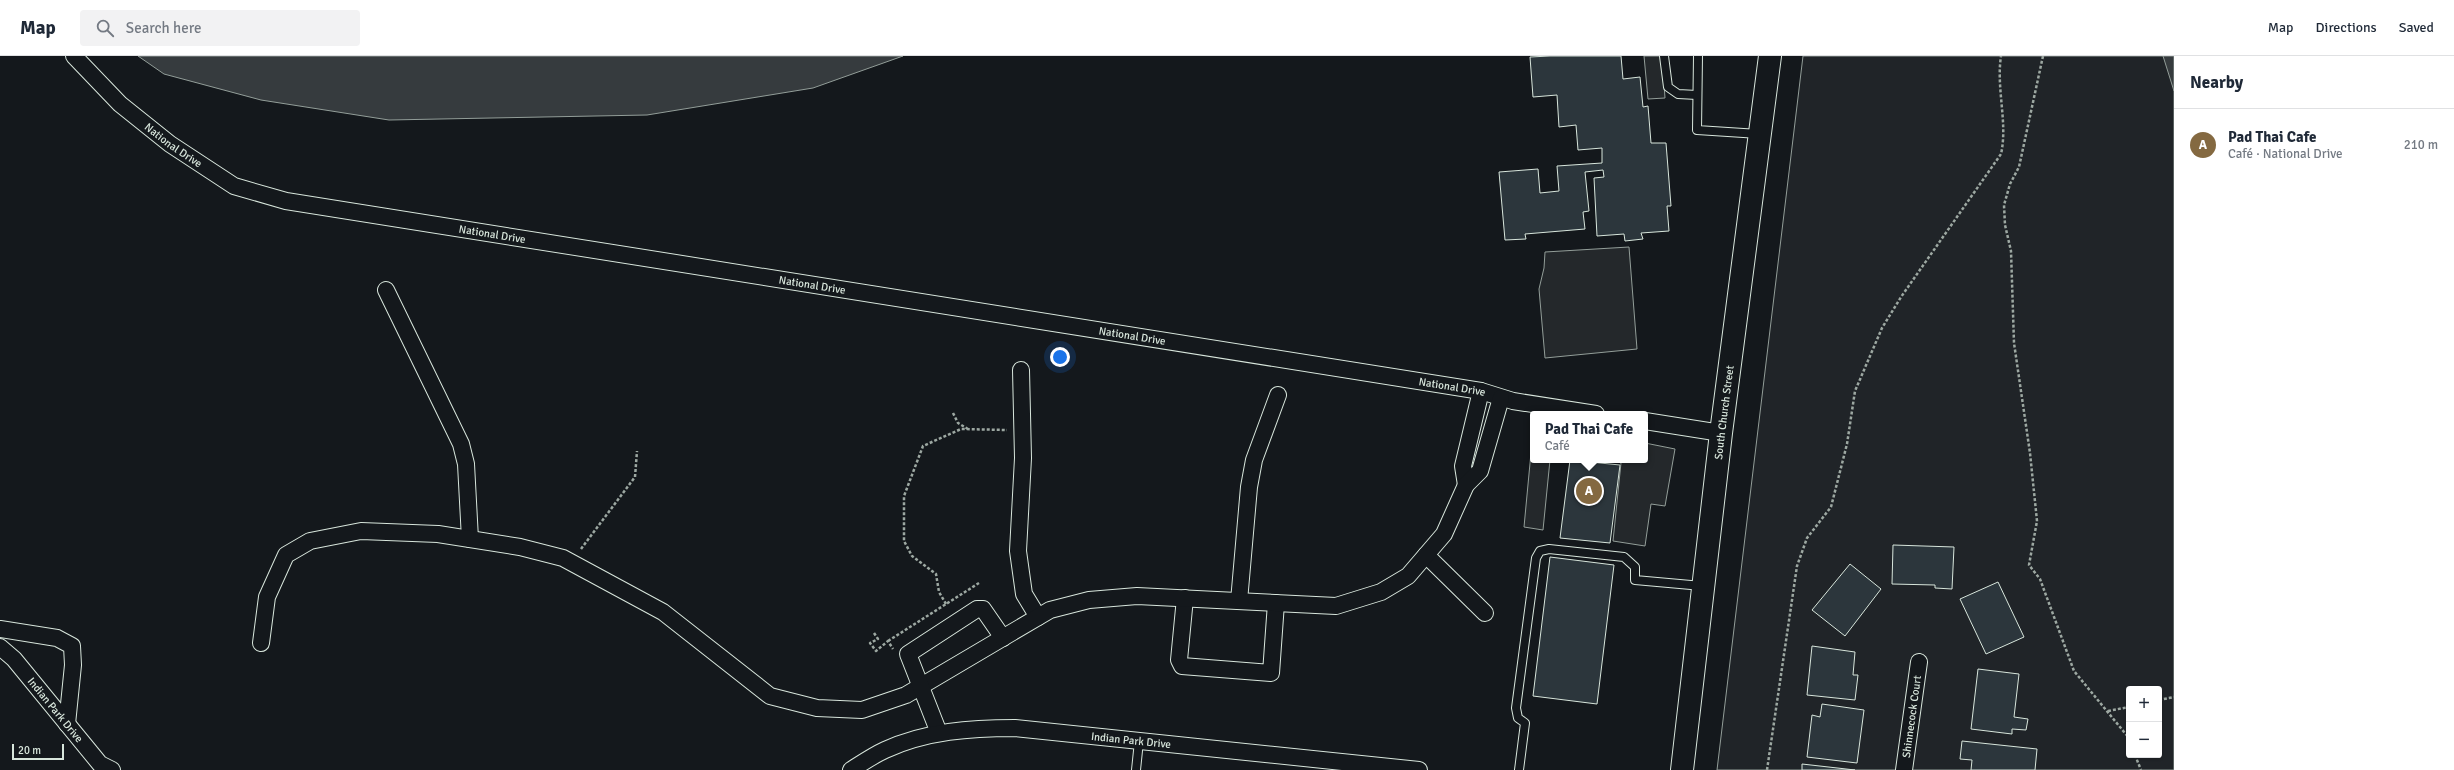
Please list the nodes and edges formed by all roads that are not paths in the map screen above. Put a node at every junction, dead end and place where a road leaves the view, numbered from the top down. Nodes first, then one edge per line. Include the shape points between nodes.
1 (74, 56) edge
2 (1664, 56) edge
3 (1698, 56) edge
4 (1770, 56) edge
5 (1697, 95) junction
6 (1760, 134) junction
7 (386, 290) dead end
8 (1021, 370) dead end
9 (1481, 391) junction
10 (1278, 395) dead end
11 (1502, 398) junction
12 (1578, 411) edge
13 (1648, 421) edge
14 (1721, 433) junction
15 (1466, 485) junction
16 (470, 539) junction
17 (1426, 555) junction
18 (1703, 586) junction
19 (1185, 598) junction
20 (1239, 601) junction
21 (1276, 603) junction
22 (1485, 613) dead end
23 (1038, 617) junction
24 (0, 629) edge
25 (1003, 638) junction
26 (261, 643) dead end
27 (0, 647) edge
28 (1919, 662) dead end
29 (922, 686) junction
30 (67, 724) junction
31 (938, 733) junction
32 (1139, 741) junction
33 (1282, 764) edge
34 (1338, 766) edge
35 (112, 770) edge
36 (851, 770) edge
37 (1136, 770) edge
38 (1419, 770) edge
39 (1520, 770) edge
40 (1682, 770) edge
41 (1904, 770) edge

1 - 9 street, National Drive via 120,104 170,144 234,186 286,200
2 - 5 lane via 1668,88 1678,94
3 - 5 lane
4 - 6 highway, South Church Street
5 - 6 lane via 1697,130
6 - 14 highway, South Church Street
7 - 16 street via 461,444 466,464
8 - 23 street via 1022,431 1018,551 1024,594
9 - 11 street, National Drive
9 - 15 street via 1462,466
10 - 20 street via 1254,460 1248,487
11 - 12 street, National Drive
11 - 15 street via 1480,471
13 - 14 street
14 - 18 highway, South Church Street
15 - 17 street via 1444,534
16 - 26 street via 438,534 361,531 310,541 286,555 267,597
16 - 29 street via 520,547 563,558 662,612 770,696 817,708 862,710 906,695
17 - 21 street via 1408,576 1374,594 1336,606
17 - 22 street
18 - 39 lane via 1635,580 1635,567 1624,557 1549,549 1540,551 1536,558 1516,708 1518,718 1526,723
18 - 40 highway, South Church Street
19 - 20 street
19 - 21 street via 1180,660 1182,666 1271,673
19 - 23 street via 1137,596 1089,600 1050,610
20 - 21 street
23 - 25 street
24 - 30 street via 57,638 72,646 74,665
25 - 29 street
25 - 29 street via 983,609 978,609 908,654
27 - 30 street, Indian Park Drive via 14,659
28 - 41 street, Shinnecock Court
29 - 31 street
30 - 35 street, Indian Park Drive via 100,764
31 - 32 street, Indian Park Drive via 977,728 1015,728
31 - 36 street, Indian Park Drive via 886,750
32 - 33 street, Indian Park Drive
32 - 37 lane
33 - 34 street, Indian Park Drive
34 - 38 street, Indian Park Drive

